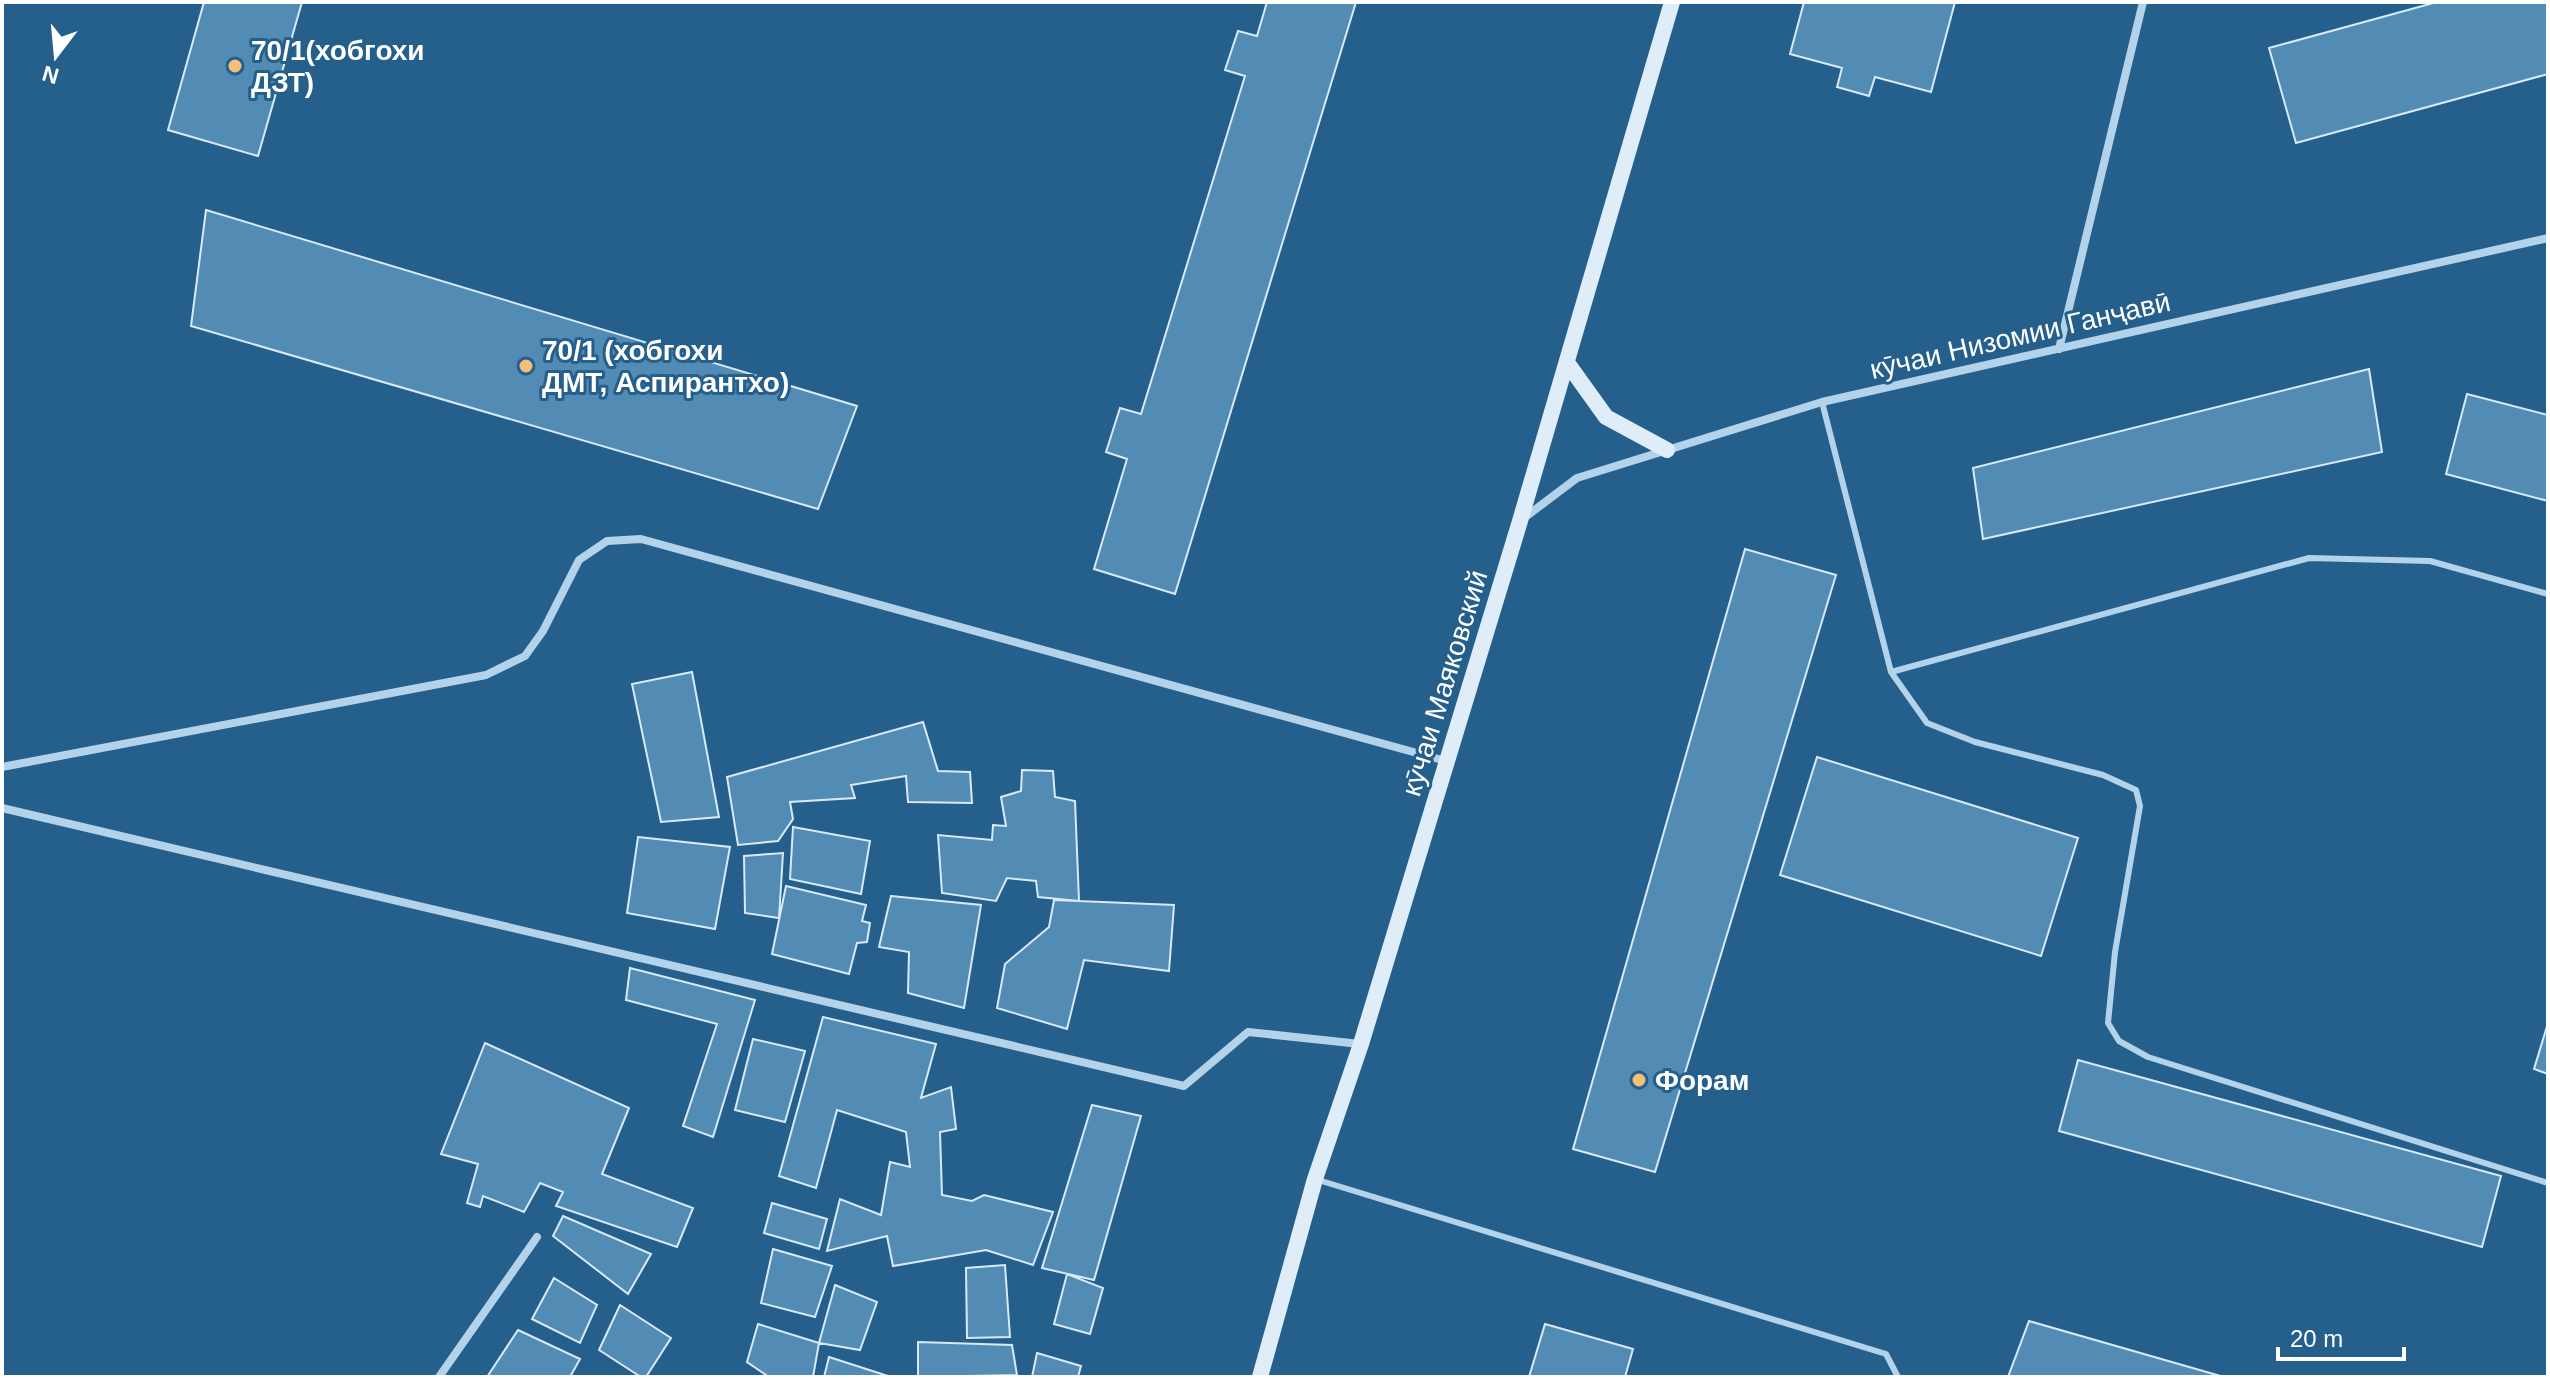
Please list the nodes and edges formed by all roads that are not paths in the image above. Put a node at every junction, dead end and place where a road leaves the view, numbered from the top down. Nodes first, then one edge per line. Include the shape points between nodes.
1 (1672, 2) edge
2 (2143, 2) edge
3 (2548, 238) edge
4 (2059, 349) junction
5 (1568, 364) junction
6 (1822, 402) junction
7 (1667, 450) junction
8 (1520, 521) junction
9 (2548, 594) edge
10 (1891, 672) junction
11 (1446, 761) junction
12 (2, 767) edge
13 (2, 808) edge
14 (1361, 1044) junction
15 (1315, 1179) junction
16 (2548, 1183) edge
17 (537, 1237) dead end
18 (439, 1377) edge
19 (1260, 1377) edge
20 (1898, 1377) edge

1 - 5 street, кӯчаи Маяковский
2 - 4 street
3 - 4 street, кӯчаи Низомии Ганҷавӣ
4 - 6 street, кӯчаи Низомии Ганҷавӣ
5 - 7 street via 1606,417
5 - 8 street, кӯчаи Маяковский
6 - 7 street, кӯчаи Низомии Ганҷавӣ
6 - 10 lane
7 - 8 street, кӯчаи Низомии Ганҷавӣ via 1577,478
8 - 11 street, кӯчаи Маяковский
9 - 10 lane via 2430,561 2309,558
10 - 16 lane via 1927,723 1975,742 2103,775 2136,790 2140,806 2108,1023 2119,1041 2148,1057
11 - 12 street via 641,539 607,541 579,560 525,656 486,675
11 - 14 street, кӯчаи Маяковский
13 - 14 street via 1184,1086 1248,1032
14 - 15 street, кӯчаи Маяковский
15 - 19 street, кӯчаи Маяковский
15 - 20 lane via 1886,1354
17 - 18 street

